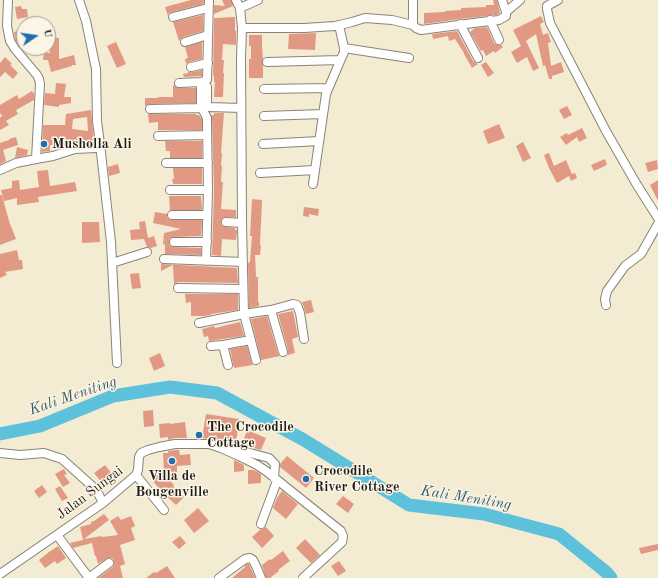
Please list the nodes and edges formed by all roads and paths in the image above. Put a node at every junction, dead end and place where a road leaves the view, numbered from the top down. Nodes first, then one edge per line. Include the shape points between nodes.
1 (8, 0) edge
2 (79, 0) edge
3 (236, 0) edge
4 (258, 0) edge
5 (413, 0) edge
6 (502, 0) edge
7 (520, 0) edge
8 (558, 0) edge
9 (209, 4) edge
10 (240, 8) junction
11 (506, 12) junction
12 (173, 17) dead end
13 (490, 20) junction
14 (460, 24) junction
15 (339, 25) junction
16 (413, 25) junction
17 (242, 28) junction
18 (208, 35) junction
19 (499, 40) dead end
20 (185, 42) dead end
21 (344, 48) junction
22 (409, 58) dead end
23 (478, 58) dead end
24 (340, 60) junction
25 (267, 62) dead end
26 (208, 63) junction
27 (191, 68) dead end
28 (179, 83) dead end
29 (204, 85) junction
30 (328, 88) junction
31 (264, 89) dead end
32 (150, 108) dead end
33 (202, 108) junction
34 (241, 108) junction
35 (323, 114) junction
36 (264, 116) dead end
37 (207, 135) junction
38 (158, 136) dead end
39 (319, 141) junction
40 (100, 144) junction
41 (263, 144) dead end
42 (36, 159) junction
43 (166, 163) dead end
44 (208, 163) junction
45 (0, 170) edge
46 (315, 170) junction
47 (260, 173) dead end
48 (313, 184) dead end
49 (170, 190) dead end
50 (208, 190) junction
51 (172, 215) dead end
52 (207, 216) junction
53 (658, 218) edge
54 (226, 222) dead end
55 (242, 223) junction
56 (658, 224) edge
57 (174, 242) dead end
58 (207, 242) junction
59 (147, 252) dead end
60 (164, 259) dead end
61 (206, 261) junction
62 (112, 262) junction
63 (243, 262) junction
64 (178, 288) dead end
65 (244, 289) junction
66 (606, 305) dead end
67 (271, 310) junction
68 (244, 314) junction
69 (199, 323) dead end
70 (304, 339) dead end
71 (251, 340) junction
72 (223, 345) junction
73 (212, 346) dead end
74 (283, 352) dead end
75 (256, 360) dead end
76 (117, 363) dead end
77 (228, 365) dead end
78 (231, 448) dead end
79 (0, 453) edge
80 (136, 475) junction
81 (276, 479) junction
82 (104, 504) junction
83 (164, 510) dead end
84 (261, 524) dead end
85 (57, 535) junction
86 (109, 563) dead end
87 (0, 574) edge
88 (89, 578) edge
89 (219, 578) edge
90 (261, 578) edge
91 (303, 578) edge

1 - 42 street via 7,26 10,41 40,81
2 - 40 street via 96,69
3 - 10 street
4 - 10 street
5 - 16 street
6 - 11 street
7 - 11 street
8 - 53 street via 547,6 550,23 606,132
9 - 12 street
9 - 18 street
10 - 17 street
11 - 13 street via 504,18
13 - 14 street
13 - 19 street
14 - 16 street via 421,30
14 - 23 street
15 - 16 street via 365,18
15 - 17 street
15 - 21 street
17 - 34 street
18 - 20 street
18 - 26 street
21 - 22 street
21 - 24 street
24 - 25 street
24 - 30 street
26 - 27 street
26 - 29 street via 208,78
28 - 29 street
29 - 33 street
29 - 34 street via 208,106
30 - 31 street
30 - 35 street
32 - 33 street
33 - 37 street via 207,118
34 - 55 street
35 - 36 street
35 - 39 street
37 - 38 street
37 - 44 street
39 - 41 street
39 - 46 street
40 - 42 street via 97,148 75,149
40 - 62 street
42 - 45 street via 16,163
43 - 44 street
44 - 50 street
46 - 47 street
46 - 48 street
49 - 50 street
50 - 52 street
51 - 52 street
52 - 58 street
54 - 55 street
55 - 63 street
56 - 66 street via 644,250 625,266 607,291
57 - 58 street
58 - 61 street
59 - 62 street
60 - 61 street
61 - 63 street
62 - 76 street
63 - 65 street
64 - 65 street
65 - 68 street
67 - 68 street
67 - 70 street via 296,305 300,313
67 - 74 street
68 - 69 street
68 - 71 street
71 - 72 street
71 - 75 street
72 - 73 street
72 - 77 street
78 - 81 street via 269,458 275,464
79 - 82 street via 44,453 62,459 92,486
80 - 81 street, Jalan Sungai via 139,457 144,452 175,444 209,444 248,460
80 - 82 street, Jalan Sungai
80 - 83 street
81 - 84 street
81 - 91 street, Jalan Sungai via 343,534 342,542
82 - 85 street, Jalan Sungai
85 - 87 street, Jalan Sungai
85 - 88 street
86 - 88 street
89 - 90 street via 250,558

